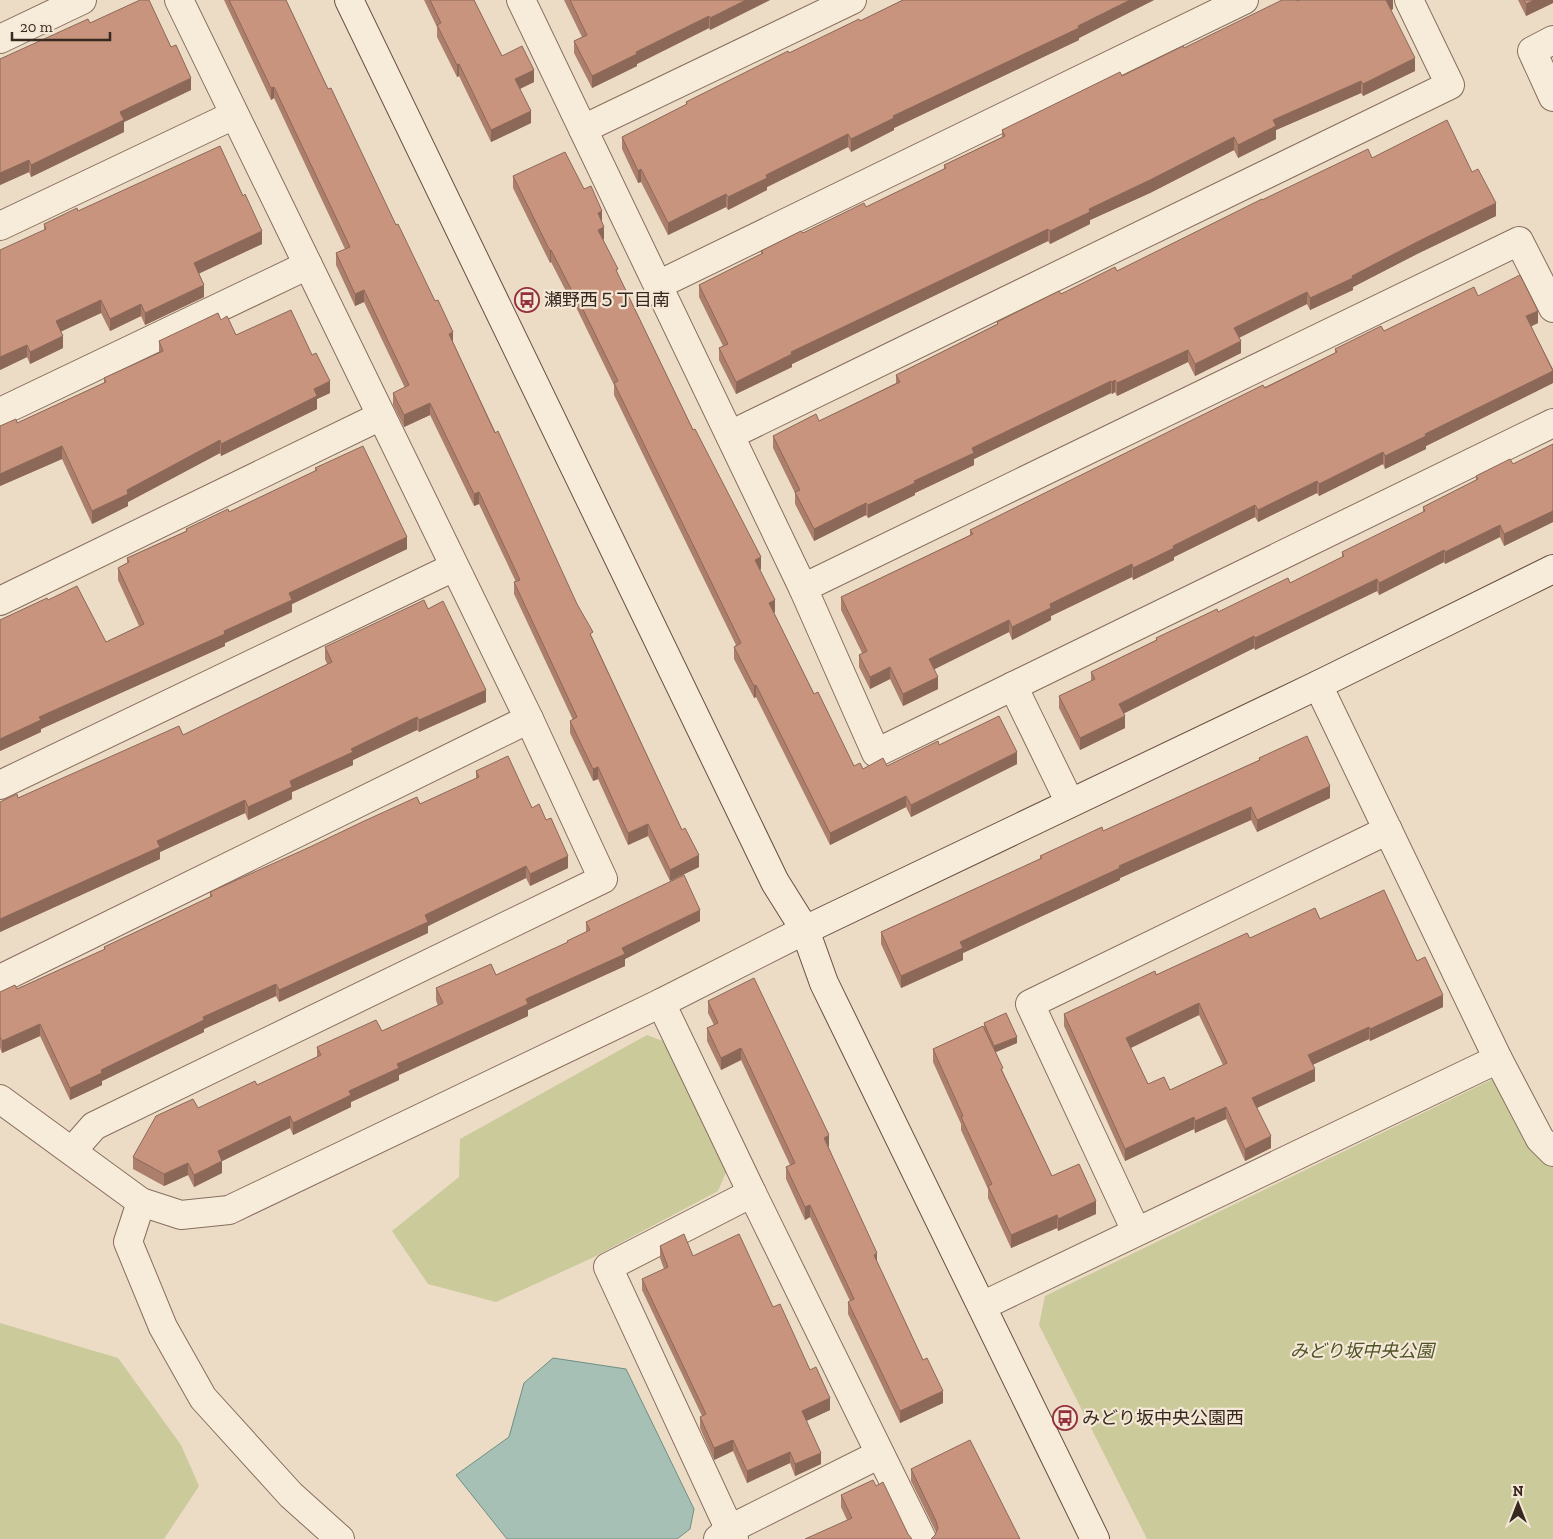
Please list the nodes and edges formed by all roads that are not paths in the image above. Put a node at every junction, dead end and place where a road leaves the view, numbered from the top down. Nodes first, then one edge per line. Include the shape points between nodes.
1 (82, 0) edge
2 (179, 0) edge
3 (349, 0) edge
4 (521, 0) edge
5 (852, 0) edge
6 (1244, 0) edge
7 (1409, 0) edge
8 (0, 39) edge
9 (1553, 40) edge
10 (1553, 97) edge
11 (234, 115) junction
12 (583, 129) junction
13 (0, 226) edge
14 (308, 265) junction
15 (658, 285) junction
16 (1553, 308) edge
17 (0, 412) edge
18 (381, 416) junction
19 (1553, 423) edge
20 (730, 435) junction
21 (454, 567) junction
22 (1553, 570) edge
23 (803, 588) junction
24 (0, 601) edge
25 (1318, 685) junction
26 (1013, 686) junction
27 (529, 719) junction
28 (0, 785) edge
29 (1070, 803) junction
30 (1388, 830) junction
31 (805, 930) junction
32 (0, 979) edge
33 (661, 1003) junction
34 (1498, 1059) junction
35 (0, 1099) edge
36 (72, 1151) junction
37 (1553, 1152) edge
38 (752, 1193) junction
39 (141, 1202) junction
40 (1136, 1231) junction
41 (982, 1306) junction
42 (880, 1454) junction
43 (727, 1536) edge
44 (340, 1539) edge
45 (922, 1539) edge
46 (1095, 1539) edge

1 - 8 street
2 - 11 street
3 - 31 street via 775,882
4 - 12 street
5 - 12 street
6 - 15 street
7 - 20 street via 1450,85
9 - 10 street via 1532,51
11 - 13 street
11 - 14 street
12 - 15 street
14 - 17 street
14 - 18 street
15 - 20 street
16 - 23 street via 1519,241
18 - 21 street
18 - 24 street
19 - 26 street
20 - 23 street
21 - 27 street
21 - 28 street
22 - 25 street
23 - 26 street via 876,753
25 - 29 street
25 - 30 street
26 - 29 street
27 - 32 street
27 - 36 street via 603,879 94,1126
29 - 31 street
30 - 34 street
30 - 40 street via 1030,1004
31 - 33 street
31 - 41 street via 824,983
33 - 38 street
33 - 39 street via 229,1210 181,1215
34 - 37 street via 1540,1140
34 - 40 street
35 - 36 street
36 - 39 street
38 - 42 street
38 - 43 street via 608,1267
39 - 44 street via 128,1242 163,1327 203,1398 291,1495
40 - 41 street
41 - 46 street
42 - 43 street
42 - 45 street

